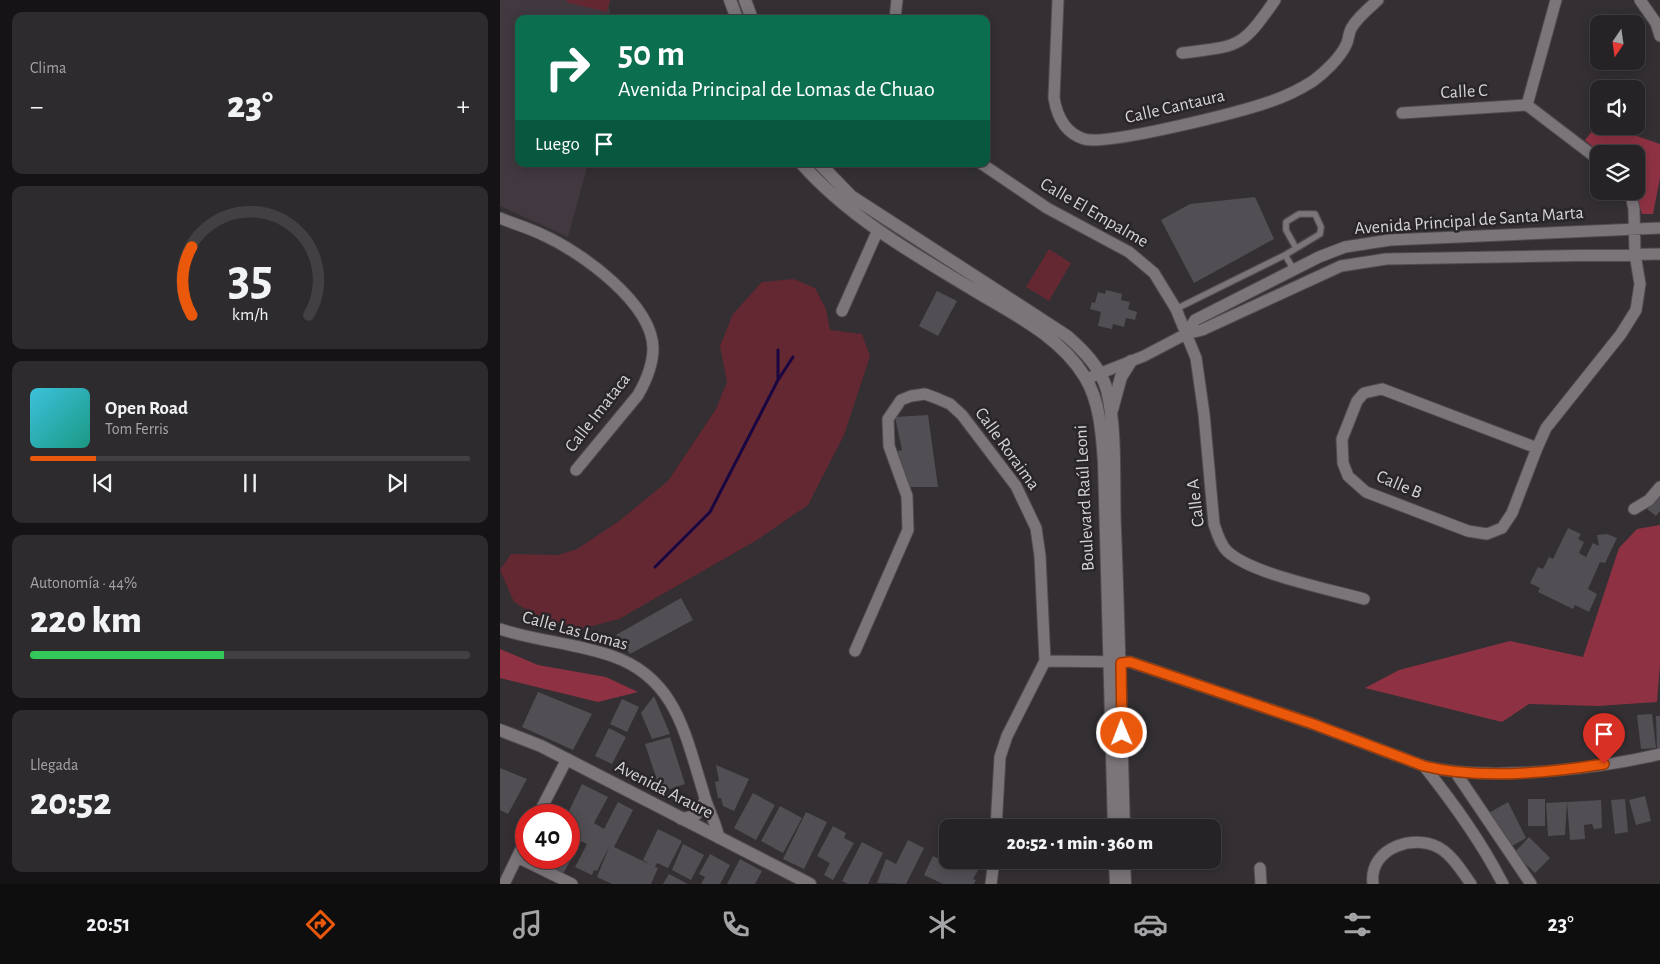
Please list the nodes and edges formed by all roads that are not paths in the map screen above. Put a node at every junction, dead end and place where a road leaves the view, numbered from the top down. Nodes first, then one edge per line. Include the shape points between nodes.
1 (730, 0) edge
2 (745, 0) edge
3 (897, 0) edge
4 (1058, 0) edge
5 (1275, 0) edge
6 (1378, 0) edge
7 (1556, 0) edge
8 (1640, 0) edge
9 (736, 15) edge
10 (751, 15) edge
11 (895, 15) edge
12 (1660, 36) edge
13 (1182, 53) dead end
14 (1527, 105) junction
15 (1402, 113) dead end
16 (1590, 153) edge
17 (805, 167) edge
18 (823, 167) edge
19 (986, 167) edge
20 (1632, 200) edge
21 (500, 218) edge
22 (1660, 228) edge
23 (1635, 229) junction
24 (878, 230) junction
25 (1296, 248) junction
26 (1636, 254) junction
27 (1660, 254) edge
28 (1285, 255) junction
29 (1294, 270) junction
30 (1176, 309) junction
31 (842, 311) dead end
32 (1186, 334) junction
33 (1131, 361) junction
34 (1100, 372) junction
35 (1086, 379) junction
36 (1110, 415) junction
37 (1537, 448) junction
38 (576, 470) dead end
39 (1660, 487) edge
40 (1634, 509) dead end
41 (1364, 599) dead end
42 (500, 629) edge
43 (855, 650) dead end
44 (1045, 661) junction
45 (1115, 662) junction
46 (500, 730) edge
47 (1660, 754) edge
48 (570, 760) junction
49 (1424, 766) junction
50 (1456, 773) junction
51 (705, 800) junction
52 (544, 804) edge
53 (552, 804) edge
54 (681, 819) junction
55 (997, 819) edge
56 (1114, 819) edge
57 (1124, 819) edge
58 (719, 838) junction
59 (515, 868) edge
60 (1260, 868) dead end
61 (518, 869) edge
62 (544, 869) edge
63 (992, 869) edge
64 (1115, 869) edge
65 (1124, 869) edge
66 (504, 884) edge
67 (512, 884) edge
68 (572, 884) edge
69 (810, 884) edge
70 (990, 884) edge
71 (1116, 884) edge
72 (1125, 884) edge
73 (1261, 884) edge
74 (1373, 884) edge
75 (1471, 884) edge
76 (1503, 884) edge
77 (1532, 884) edge

1 - 9 street
2 - 10 street
3 - 11 street
4 - 6 street, Calle Cantaura via 1056,110 1059,118 1075,134 1100,140 1254,107 1296,91 1314,80 1339,57 1351,29
5 - 13 street via 1238,44
7 - 14 street
8 - 12 street via 1656,23
14 - 15 street, Calle C
14 - 16 street
17 - 24 street, Boulevard Raúl Leoni via 832,196
18 - 34 street, Boulevard Raúl Leoni via 851,196 1067,336
19 - 30 street, Calle El Empalme via 1047,208 1143,262 1154,272
20 - 23 street
21 - 38 street, Calle Imataca via 544,235 578,255 607,277 639,311 648,326 653,348 646,381
22 - 23 street, Avenida Principal de Santa Marta
23 - 26 street, Calle B
23 - 29 street, Avenida Principal de Santa Marta via 1374,241 1345,246
24 - 31 street
24 - 35 street, Boulevard Raúl Leoni via 1043,332 1062,348
25 - 25 lane via 1320,234 1321,227 1315,214 1299,214 1286,222 1286,230
25 - 28 lane
26 - 27 street, Avenida Principal de Santa Marta
26 - 32 street, Avenida Principal de Santa Marta via 1360,262 1325,272 1202,330
26 - 37 street, Calle B via 1640,296 1631,320 1546,428
28 - 29 lane
28 - 30 lane
29 - 32 street, Avenida Principal de Santa Marta via 1195,320
30 - 32 street, Calle El Empalme
32 - 33 street, Avenida Principal de Santa Marta
32 - 41 street, Calle A via 1196,358 1214,524 1225,549 1247,565
33 - 34 street, Avenida Principal de Santa Marta
33 - 36 street via 1120,381
34 - 35 street, Avenida Principal de Santa Marta
34 - 36 street, Boulevard Raúl Leoni
35 - 45 street, Boulevard Raúl Leoni via 1099,418 1103,447
36 - 45 street, Boulevard Raúl Leoni
37 - 37 street, Calle B via 1382,389 1364,393 1357,401 1342,440 1341,452 1348,476 1366,492 1468,531 1487,534 1502,528 1512,513
39 - 40 street via 1649,500
42 - 51 street, Calle Las Lomas via 610,655 630,663 655,681 676,711
43 - 44 street, Calle Roraima via 908,530 907,496 889,446 888,419 901,400 925,394 950,404 962,415 994,454 1027,507 1036,528 1040,556
44 - 45 street
44 - 55 street, Calle Roraima via 1007,736 1000,757
45 - 49 street via 1130,662 1313,724
45 - 56 street, Boulevard Raúl Leoni
45 - 57 street, Boulevard Raúl Leoni
46 - 48 street, Avenida Araure
47 - 50 street via 1587,766
48 - 52 street
48 - 53 street
48 - 54 street, Avenida Araure
49 - 50 street
49 - 76 street via 1479,840
50 - 77 street
51 - 54 street via 696,815
51 - 58 street, Calle Las Lomas via 717,825
54 - 58 street, Avenida Araure
58 - 69 street, Avenida Araure
59 - 66 street
60 - 73 street
61 - 67 street
62 - 68 street
63 - 70 street
64 - 71 street
65 - 72 street
74 - 75 street via 1375,866 1386,851 1414,842 1443,850

